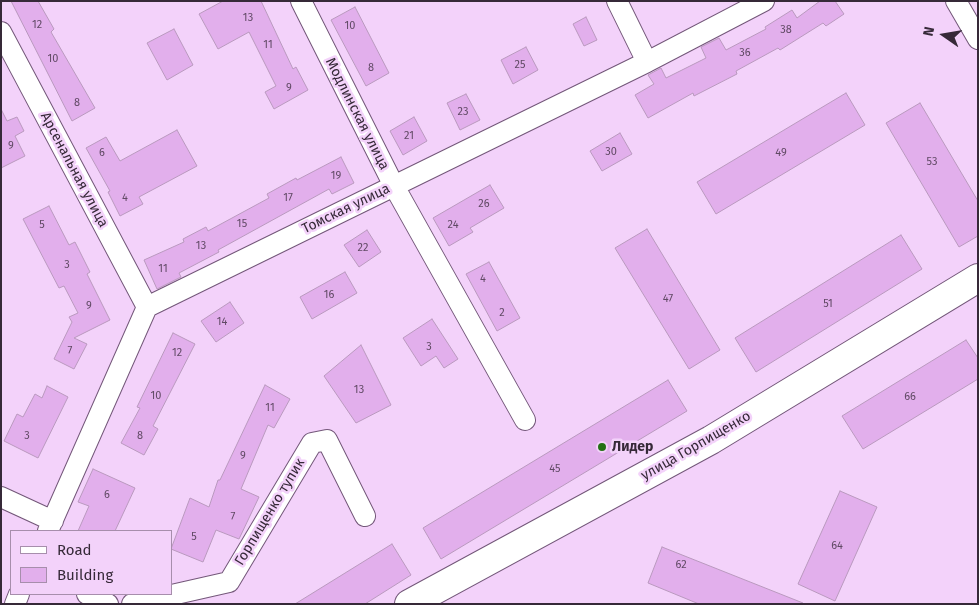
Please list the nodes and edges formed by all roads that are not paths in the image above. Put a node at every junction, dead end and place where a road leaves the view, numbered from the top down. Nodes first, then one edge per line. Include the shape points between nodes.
1 (301, 1) edge
2 (617, 1) edge
3 (764, 1) edge
4 (956, 1) edge
5 (972, 16) edge
6 (1, 32) edge
7 (978, 39) edge
8 (647, 62) junction
9 (394, 186) junction
10 (978, 278) edge
11 (147, 307) junction
12 (525, 420) dead end
13 (1, 497) edge
14 (365, 516) dead end
15 (50, 526) edge
16 (89, 595) edge
17 (172, 595) edge
18 (172, 595) edge
19 (108, 604) edge
20 (132, 604) edge
21 (409, 604) edge

1 - 9 street, Модлинская улица
2 - 8 street
3 - 8 street, Томская улица
4 - 5 street
5 - 7 street
6 - 11 street, Арсенальная улица
8 - 9 street, Томская улица
9 - 11 street, Томская улица
9 - 12 street, Модлинская улица
10 - 21 main road, улица Горпищенко via 711,440
11 - 15 street
13 - 15 street
14 - 18 street, Горпищенко тупик via 327,440 312,442 229,582
16 - 19 street
17 - 20 street, Горпищенко тупик

